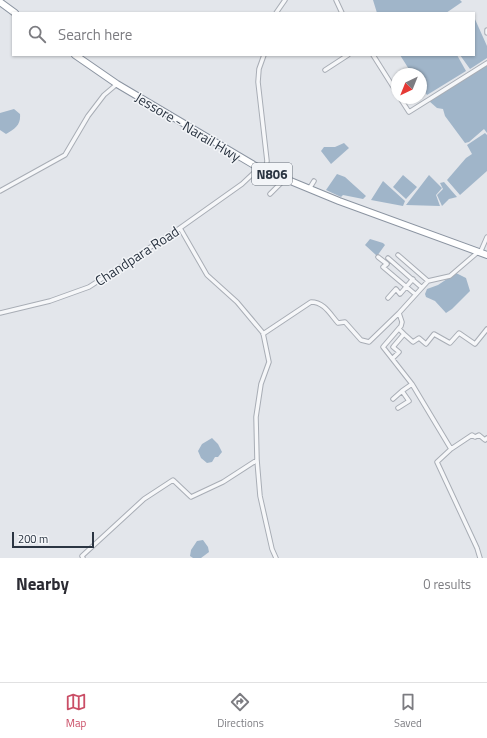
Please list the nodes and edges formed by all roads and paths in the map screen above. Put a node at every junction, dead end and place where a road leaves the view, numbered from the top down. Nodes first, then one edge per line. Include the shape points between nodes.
1 (285, 0) edge
2 (336, 0) edge
3 (0, 2) edge
4 (14, 12) edge
5 (277, 12) edge
6 (342, 12) edge
7 (76, 56) edge
8 (264, 56) edge
9 (346, 56) edge
10 (374, 56) edge
11 (487, 63) edge
12 (325, 70) dead end
13 (391, 83) edge
14 (117, 84) junction
15 (427, 101) edge
16 (404, 104) edge
17 (422, 104) edge
18 (262, 170) junction
19 (285, 179) junction
20 (314, 181) dead end
21 (309, 189) junction
22 (0, 191) edge
23 (270, 194) dead end
24 (180, 228) junction
25 (487, 237) edge
26 (479, 252) junction
27 (398, 255) dead end
28 (487, 256) edge
29 (378, 257) dead end
30 (388, 258) dead end
31 (413, 280) junction
32 (428, 281) junction
33 (401, 283) junction
34 (406, 287) junction
35 (422, 287) junction
36 (396, 289) junction
37 (415, 294) junction
38 (388, 298) dead end
39 (0, 313) edge
40 (399, 313) junction
41 (399, 329) dead end
42 (487, 329) edge
43 (263, 334) junction
44 (404, 334) junction
45 (398, 341) junction
46 (402, 345) dead end
47 (393, 358) dead end
48 (412, 384) junction
49 (402, 391) junction
50 (393, 399) dead end
51 (398, 408) dead end
52 (487, 438) edge
53 (451, 449) junction
54 (258, 460) junction
55 (83, 558) edge
56 (276, 558) edge
57 (480, 558) edge

1 - 5 street
2 - 6 street
3 - 4 highway
7 - 14 highway, Jessore - Narail Hwy / N806
8 - 18 street via 258,82 267,161
9 - 12 street
10 - 13 street
11 - 15 street
14 - 18 highway, Jessore - Narail Hwy / N806
14 - 22 street via 104,95 88,116 65,155
16 - 17 street via 409,112
18 - 19 highway, Jessore - Narail Hwy / N806
18 - 24 street, Chandpara Road
19 - 21 highway, Jessore - Narail Hwy / N806
19 - 23 street
20 - 21 street
21 - 26 highway, Jessore - Narail Hwy / N806
24 - 39 street, Chandpara Road via 90,287 50,301
24 - 43 street via 203,270 238,302
25 - 26 street
26 - 28 highway, Jessore - Narail Hwy / N806
26 - 32 street via 450,276
27 - 32 street
29 - 33 street via 387,264 383,267
30 - 31 street
31 - 34 street
31 - 35 street
32 - 35 street
33 - 34 street
33 - 36 street
34 - 36 street via 400,294
34 - 37 street
35 - 37 street
36 - 38 street
37 - 40 street
40 - 43 street via 369,342 361,340 345,322 338,323 325,306 311,302
40 - 48 street via 401,326 383,347
41 - 44 street
42 - 44 street via 475,344 459,333 450,343 434,334 426,344 419,338 413,342
43 - 54 street via 269,362 261,384 256,417
44 - 45 street
45 - 46 street
45 - 47 street via 393,347 399,352
48 - 49 street
48 - 53 street
49 - 50 street
49 - 51 street via 409,401
52 - 53 street via 485,440 479,435 472,435
53 - 57 street via 437,462
54 - 55 street via 223,482 190,497 173,480 144,499 82,556
54 - 56 street via 260,496

